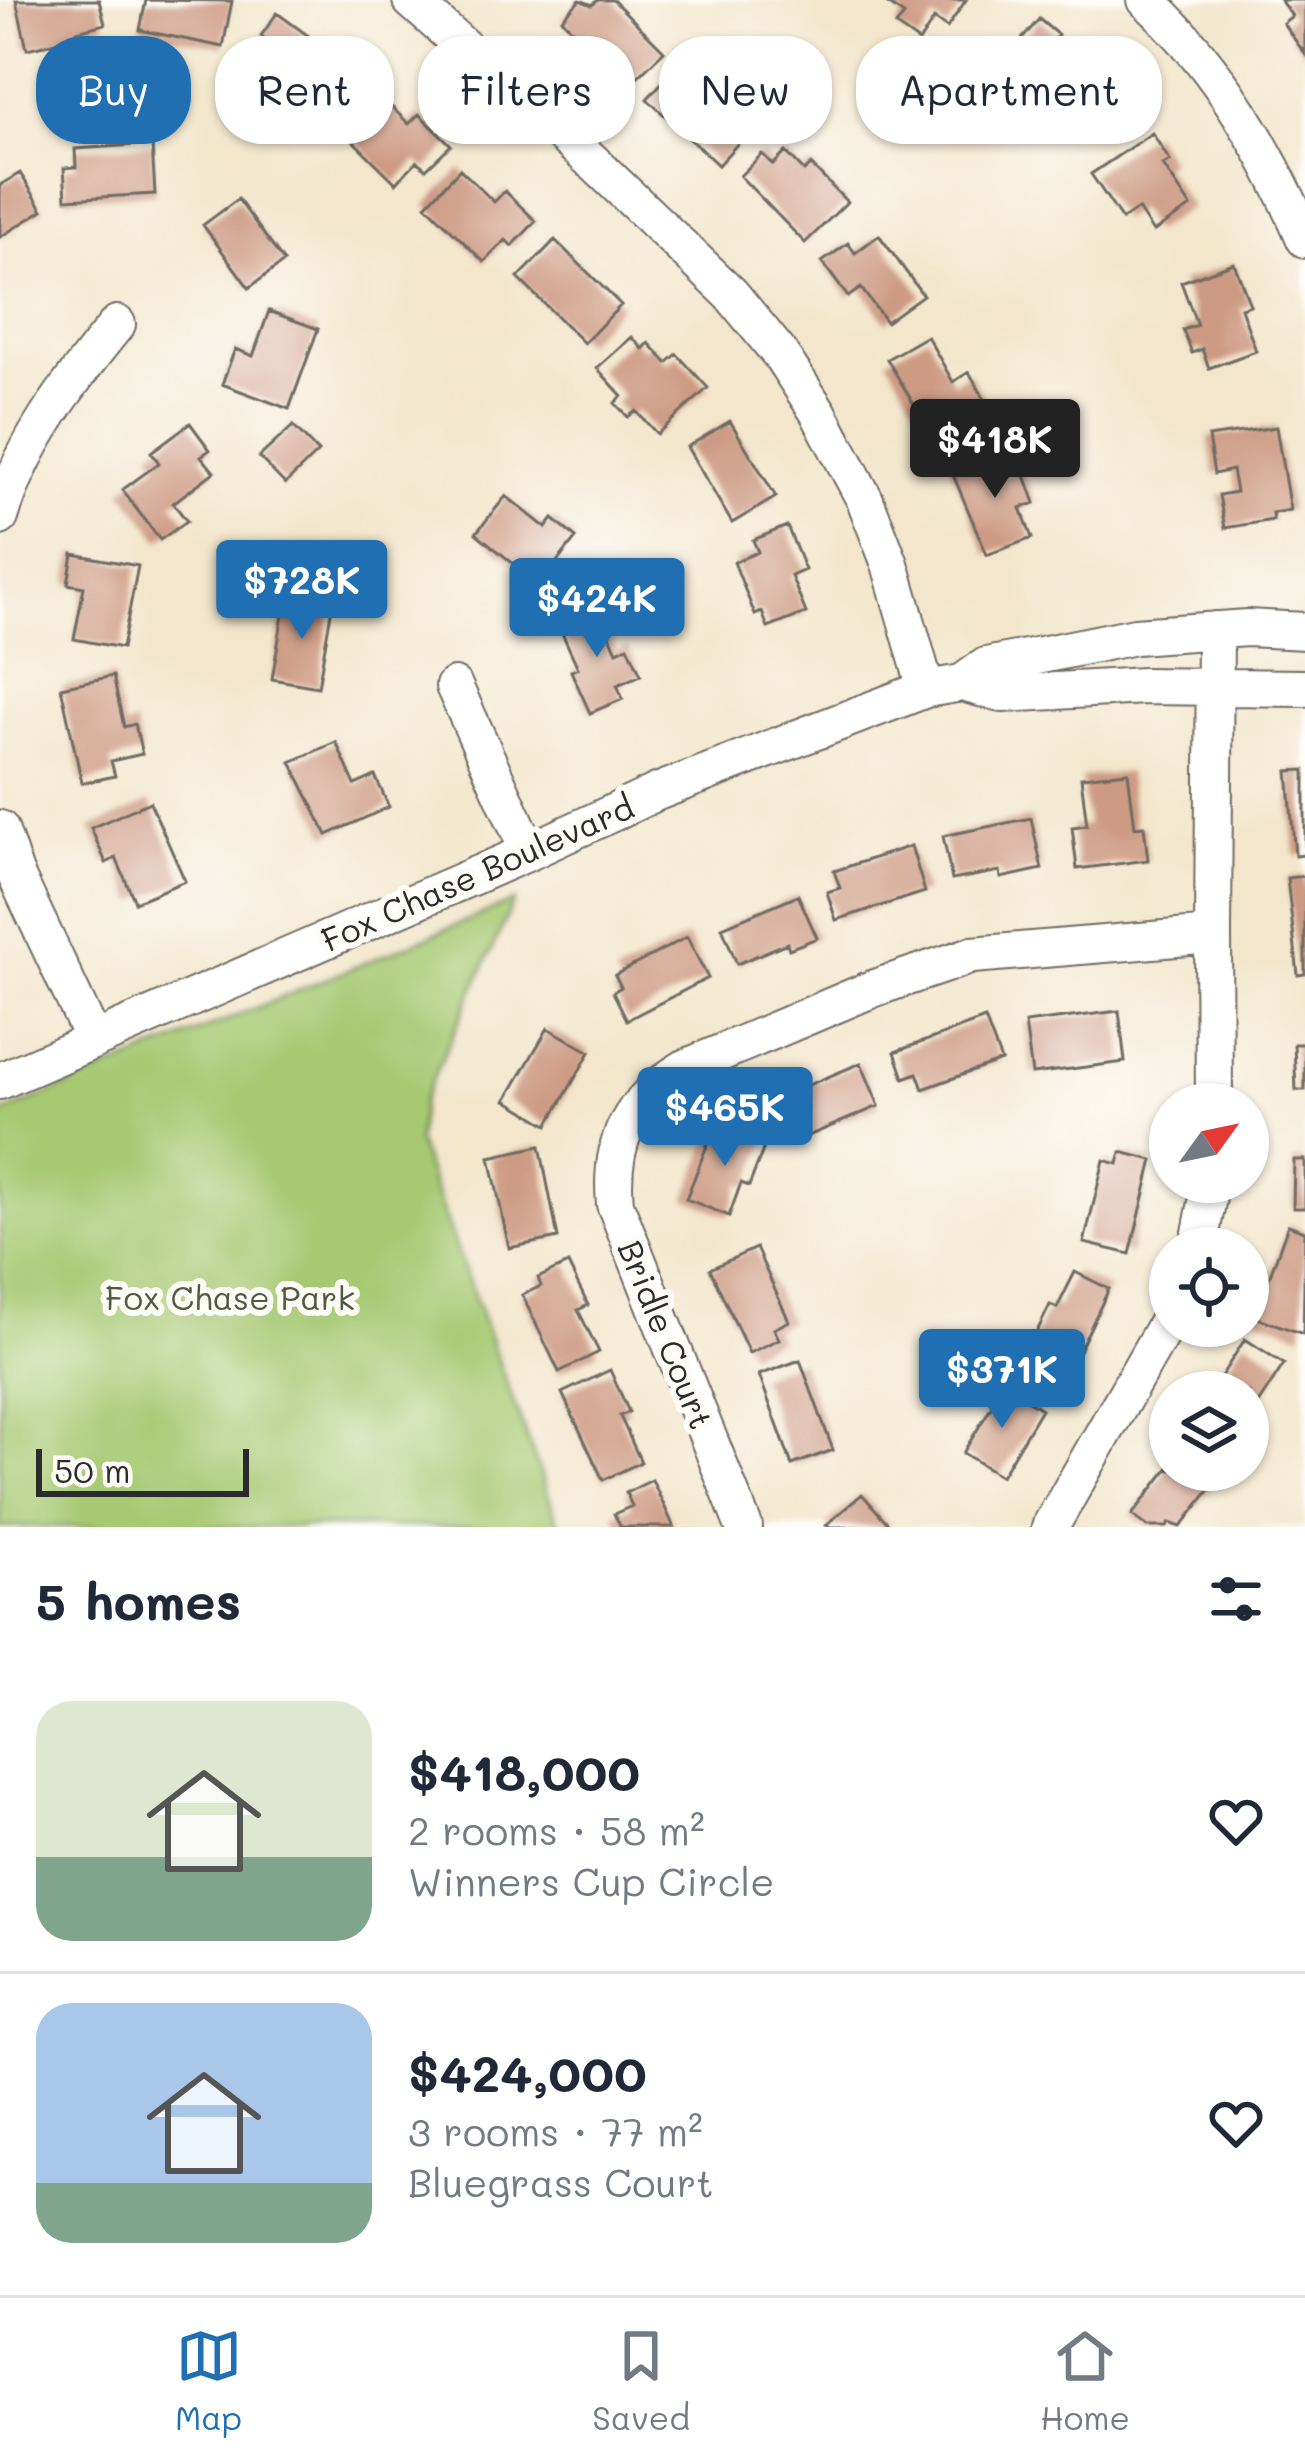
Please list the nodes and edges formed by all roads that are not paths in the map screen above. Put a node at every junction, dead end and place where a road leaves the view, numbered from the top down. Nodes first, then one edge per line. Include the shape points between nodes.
1 (411, 0) edge
2 (1146, 0) edge
3 (1305, 239) edge
4 (117, 324) dead end
5 (0, 517) edge
6 (1215, 630) junction
7 (1305, 631) edge
8 (454, 686) dead end
9 (944, 686) junction
10 (1305, 688) edge
11 (1216, 689) junction
12 (0, 829) edge
13 (529, 851) junction
14 (1213, 935) junction
15 (92, 1039) junction
16 (0, 1081) edge
17 (1214, 1083) edge
18 (1153, 1347) edge
19 (744, 1527) edge
20 (1050, 1527) edge

1 - 9 street via 731,294 780,354 865,500
2 - 3 street via 1234,104
4 - 5 street via 35,436
6 - 7 street, Fox Chase Boulevard
6 - 9 street, Fox Chase Boulevard via 1045,651
6 - 11 street
8 - 13 street
9 - 11 street via 1002,694
9 - 13 street, Fox Chase Boulevard via 657,792
10 - 11 street
11 - 14 street
12 - 15 street
13 - 15 street, Fox Chase Boulevard
14 - 17 street
14 - 19 street, Bridle Court via 973,955 872,988 685,1068 642,1101 616,1147 615,1204
15 - 16 street, Fox Chase Boulevard
18 - 20 street

